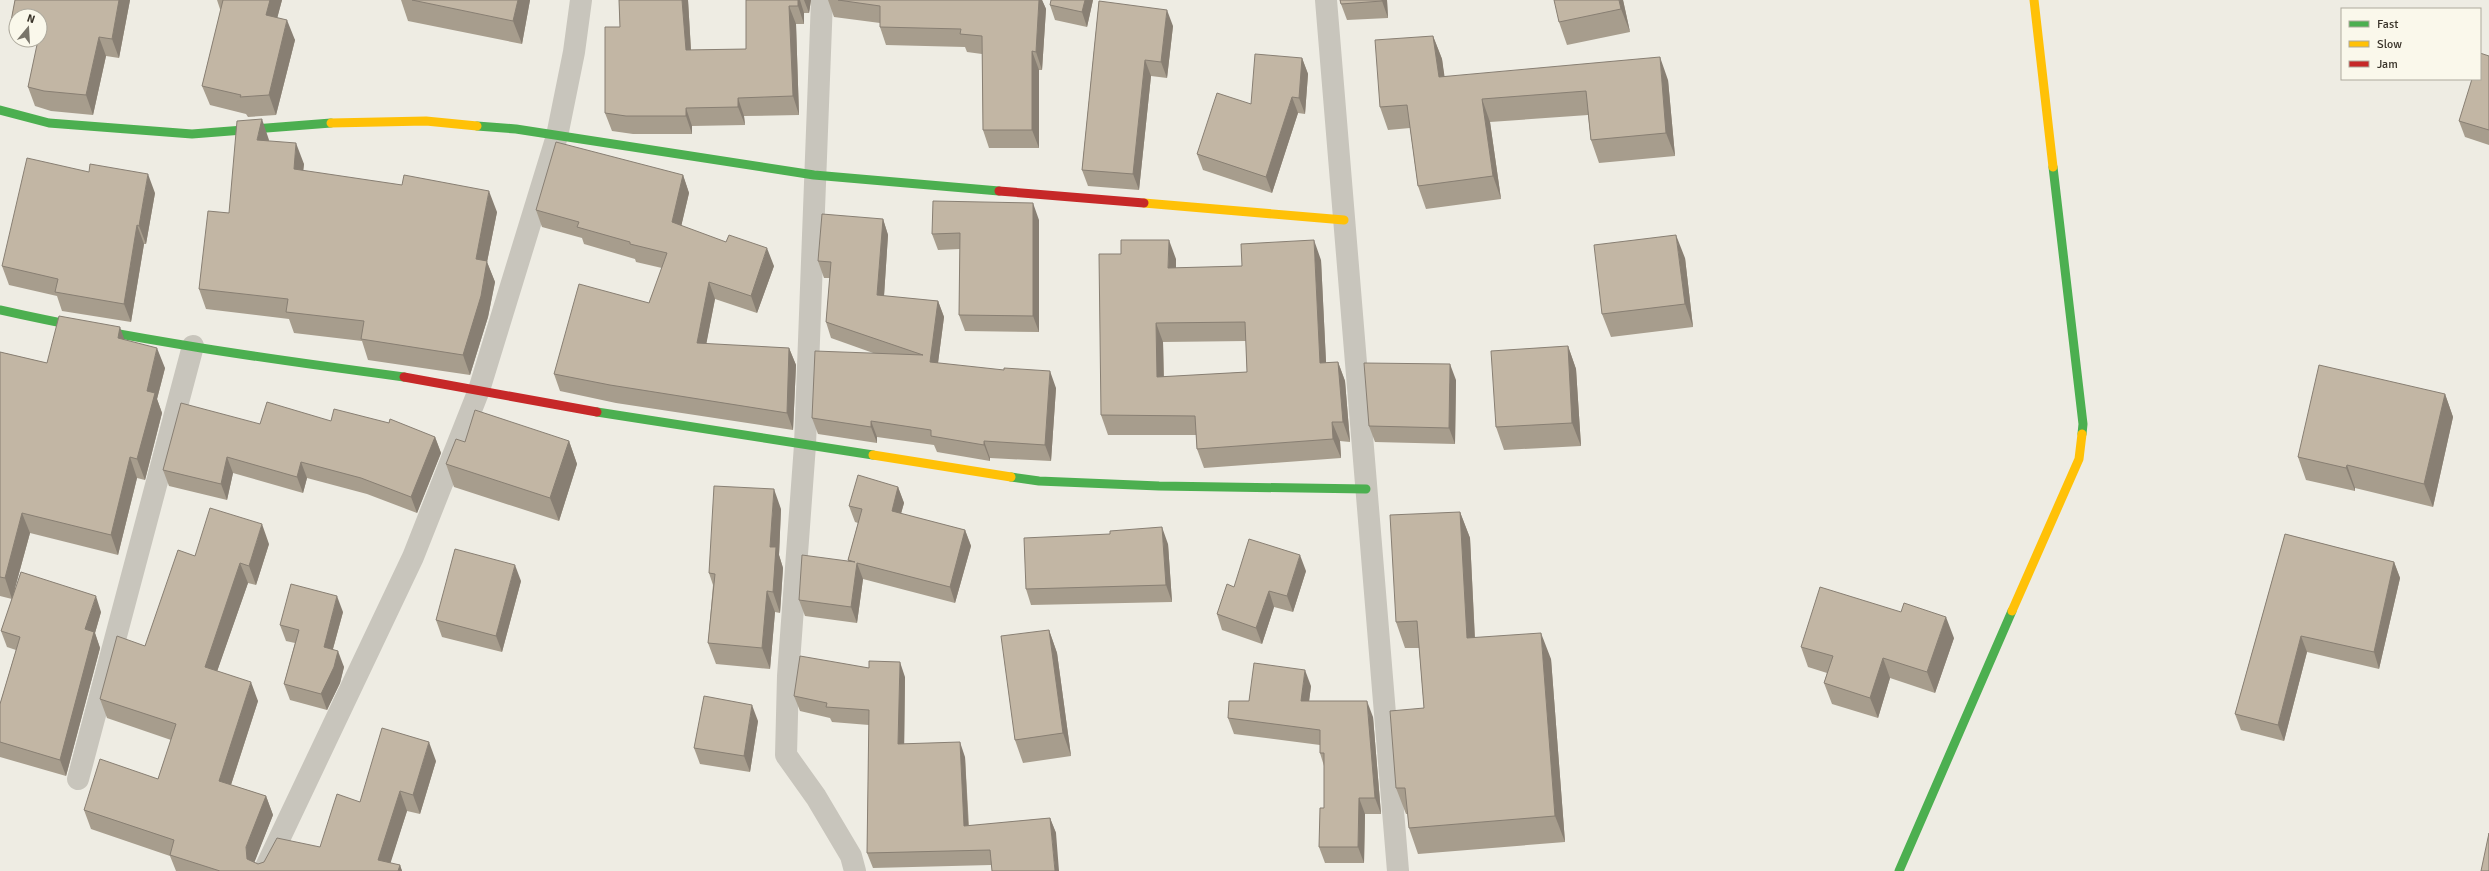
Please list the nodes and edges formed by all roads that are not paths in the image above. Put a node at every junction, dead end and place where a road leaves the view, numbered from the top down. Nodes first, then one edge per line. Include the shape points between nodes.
1 (581, 0) edge
2 (822, 0) edge
3 (1326, 0) edge
4 (2034, 0) edge
5 (0, 110) edge
6 (557, 136) junction
7 (814, 175) junction
8 (1344, 220) junction
9 (0, 310) edge
10 (193, 346) junction
11 (479, 390) junction
12 (805, 445) junction
13 (1366, 489) junction
14 (78, 779) dead end
15 (264, 871) edge
16 (855, 871) edge
17 (1398, 871) edge
18 (1899, 871) edge

1 - 6 street via 574,52
2 - 7 street
3 - 8 street
4 - 18 street via 2083,424 2079,459
5 - 6 street via 49,123 192,134 338,122 426,121 516,128
6 - 7 street
6 - 11 street
7 - 8 street
7 - 12 street
8 - 13 street
9 - 10 street
10 - 11 street
10 - 14 street
11 - 12 street via 614,415
11 - 15 street via 413,557
12 - 13 street via 1039,481 1159,486
12 - 16 street via 788,676 786,755 848,849
13 - 17 street

